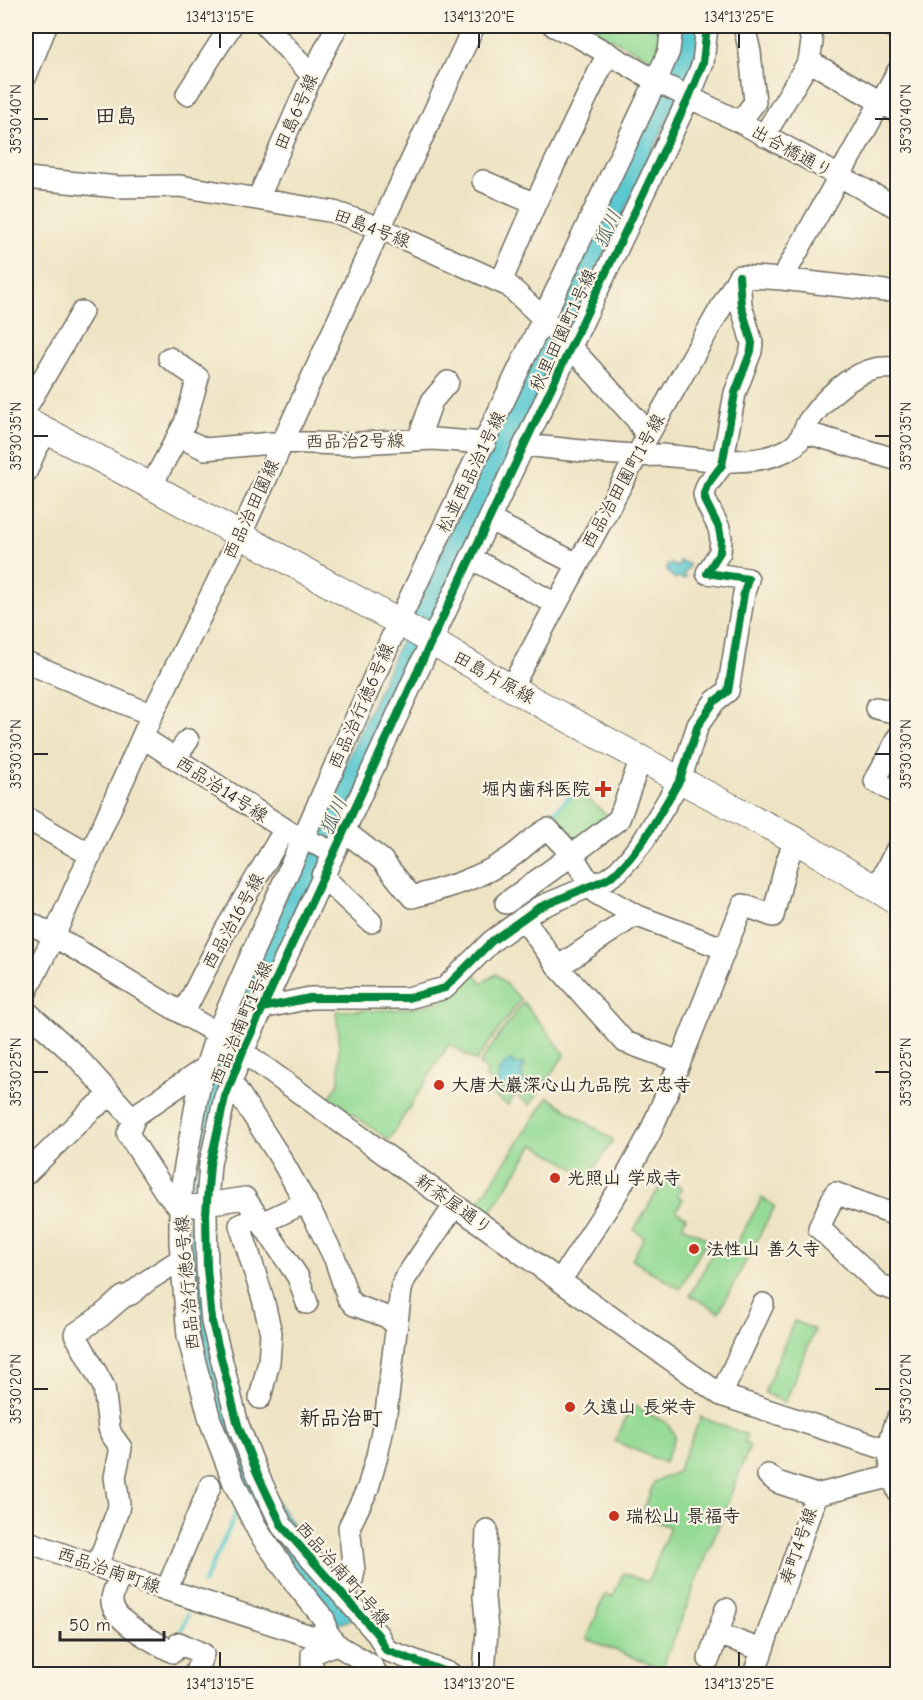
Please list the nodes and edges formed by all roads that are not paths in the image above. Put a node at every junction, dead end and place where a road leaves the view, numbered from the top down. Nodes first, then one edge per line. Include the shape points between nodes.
1 (231, 26) edge
2 (266, 26) edge
3 (337, 26) edge
4 (474, 26) edge
5 (554, 26) edge
6 (672, 26) edge
7 (707, 26) edge
8 (744, 26) edge
9 (808, 26) edge
10 (891, 26) edge
11 (38, 29) edge
12 (897, 29) edge
13 (580, 31) edge
14 (608, 53) junction
15 (809, 61) junction
16 (897, 71) edge
17 (312, 75) junction
18 (26, 76) edge
19 (658, 82) junction
20 (187, 94) dead end
21 (687, 96) junction
22 (888, 107) edge
23 (740, 122) junction
24 (764, 136) junction
25 (838, 176) junction
26 (26, 178) edge
27 (483, 181) dead end
28 (258, 199) junction
29 (535, 204) junction
30 (897, 208) edge
31 (380, 228) junction
32 (738, 276) junction
33 (782, 279) junction
34 (501, 282) junction
35 (885, 291) dead end
36 (82, 312) dead end
37 (545, 320) junction
38 (570, 346) junction
39 (169, 358) dead end
40 (897, 368) edge
41 (448, 382) dead end
42 (26, 408) edge
43 (804, 432) junction
44 (178, 436) junction
45 (647, 436) junction
46 (33, 437) edge
47 (418, 440) junction
48 (282, 442) junction
49 (485, 443) junction
50 (525, 445) junction
51 (636, 456) junction
52 (723, 460) junction
53 (897, 460) edge
54 (26, 472) edge
55 (151, 486) junction
56 (490, 519) junction
57 (240, 536) junction
58 (471, 558) junction
59 (577, 564) junction
60 (556, 604) junction
61 (400, 624) junction
62 (430, 641) junction
63 (26, 662) edge
64 (511, 688) junction
65 (876, 708) dead end
66 (897, 712) edge
67 (152, 715) junction
68 (142, 737) junction
69 (897, 737) edge
70 (188, 740) dead end
71 (175, 758) junction
72 (641, 758) junction
73 (680, 780) junction
74 (897, 794) edge
75 (26, 818) edge
76 (343, 830) junction
77 (298, 837) junction
78 (795, 840) junction
79 (897, 848) edge
80 (331, 851) junction
81 (91, 855) junction
82 (572, 855) junction
83 (322, 876) junction
84 (591, 886) junction
85 (876, 889) junction
86 (897, 902) edge
87 (506, 903) dead end
88 (635, 915) junction
89 (523, 918) junction
90 (26, 921) edge
91 (370, 921) dead end
92 (54, 936) junction
93 (725, 949) junction
94 (251, 957) junction
95 (558, 968) junction
96 (279, 970) junction
97 (26, 992) edge
98 (262, 1008) junction
99 (26, 1011) edge
100 (183, 1014) junction
101 (217, 1033) junction
102 (243, 1051) junction
103 (680, 1062) junction
104 (205, 1068) junction
105 (231, 1081) junction
106 (112, 1095) junction
107 (134, 1120) junction
108 (26, 1174) edge
109 (306, 1202) junction
110 (455, 1205) junction
111 (194, 1206) junction
112 (897, 1216) edge
113 (260, 1220) junction
114 (182, 1259) junction
115 (560, 1281) junction
116 (897, 1291) edge
117 (307, 1303) dead end
118 (763, 1304) dead end
119 (396, 1325) junction
120 (721, 1395) junction
121 (260, 1398) dead end
122 (897, 1418) edge
123 (893, 1452) edge
124 (768, 1475) dead end
125 (895, 1484) edge
126 (210, 1486) dead end
127 (816, 1495) junction
128 (487, 1530) dead end
129 (26, 1541) edge
130 (97, 1566) junction
131 (121, 1575) junction
132 (166, 1590) junction
133 (344, 1596) junction
134 (726, 1609) dead end
135 (718, 1634) junction
136 (335, 1644) junction
137 (762, 1650) junction
138 (709, 1659) dead end
139 (195, 1674) edge
140 (312, 1674) edge
141 (377, 1674) edge
142 (433, 1674) edge
143 (451, 1674) edge
144 (484, 1674) edge
145 (754, 1674) edge

1 - 20 street
2 - 17 street
3 - 17 street, 田島6号線
4 - 31 street, 西品治田園線
5 - 13 street
6 - 19 street, 松並西品治1号線 via 669,51
7 - 21 street, 秋里田園町1号線 via 703,63
8 - 23 street via 755,102
9 - 15 street via 812,42
10 - 12 street
11 - 18 street
13 - 14 street
14 - 19 street
14 - 29 street
15 - 22 street
15 - 24 street
16 - 22 street
17 - 28 street, 田島6号線
19 - 21 street, 出合橋通り
19 - 37 street, 松並西品治1号線
21 - 23 street, 出合橋通り
21 - 38 street, 秋里田園町1号線
22 - 25 street
23 - 24 street, 出合橋通り
24 - 25 street, 出合橋通り
25 - 30 street, 出合橋通り
25 - 33 street
26 - 28 street, 田島4号線 via 118,188 180,186
27 - 29 street
28 - 31 street, 田島4号線 via 334,212
29 - 34 street
31 - 34 street, 田島4号線
31 - 48 street, 西品治田園線
32 - 33 street
32 - 45 street, 西品治田園町1号線
32 - 52 street via 752,343 735,393
33 - 35 street
34 - 37 street, 田島4号線
36 - 42 street
37 - 38 street, 田島4号線
37 - 49 street, 松並西品治1号線
38 - 45 street, 田島4号線
38 - 50 street, 秋里田園町1号線
39 - 44 street via 198,378
40 - 43 street via 857,375 819,407
41 - 47 street via 432,401
43 - 52 street via 790,449 777,454 761,459
43 - 53 street
44 - 48 street, 西品治2号線 via 205,449
44 - 55 street
45 - 51 street, 西品治田園町1号線
46 - 54 street
46 - 55 main road, 田島片原線
47 - 48 street, 西品治2号線
47 - 49 street, 西品治2号線
48 - 57 street, 西品治田園線
49 - 61 street, 松並西品治1号線
50 - 51 street
50 - 56 street, 秋里田園町1号線
51 - 52 street
51 - 59 street, 西品治田園町1号線
52 - 73 street via 704,494 721,539 720,552 707,573 748,579 728,691 715,701 698,725
55 - 57 main road, 田島片原線
56 - 58 street, 秋里田園町1号線
56 - 59 street
57 - 61 main road, 田島片原線
57 - 67 street, 西品治田園線
58 - 60 street
58 - 62 street, 秋里田園町1号線
59 - 60 street, 西品治田園町1号線
60 - 64 street, 西品治田園町1号線
61 - 62 main road, 田島片原線
61 - 77 street, 西品治行徳6号線
62 - 64 main road, 田島片原線
62 - 76 street, 西品治南町1号線
63 - 67 street
64 - 72 main road, 田島片原線
65 - 66 street
67 - 68 street, 西品治田園線
68 - 71 street, 西品治14号線
68 - 81 street, 西品治田園線
69 - 74 street via 875,781
70 - 71 street
71 - 77 street, 西品治14号線
72 - 73 main road, 田島片原線
72 - 82 street via 619,819
73 - 78 main road, 田島片原線
73 - 84 street via 629,859 613,875
75 - 81 street
76 - 80 street, 西品治南町1号線
76 - 82 street via 382,860 412,897 487,871 548,829
77 - 80 street, 西品治14号線
77 - 94 street, 西品治行徳6号線
77 - 100 street, 西品治16号線 via 226,929
78 - 85 main road, 田島片原線
78 - 93 street via 772,916 743,905
79 - 85 street
80 - 83 street, 西品治南町1号線
81 - 92 street, 西品治田園線
82 - 84 street
82 - 87 street
83 - 91 street
83 - 96 street, 西品治南町1号線
84 - 88 street via 596,893
84 - 89 street via 537,908
85 - 86 main road, 田島片原線
88 - 93 street
88 - 95 street
89 - 95 street
89 - 98 street via 492,940 445,988 408,998 310,998
90 - 92 street, 新茶屋通り
92 - 97 street, 西品治田園線
92 - 100 street, 新茶屋通り
93 - 103 street
94 - 96 street
94 - 101 street, 西品治行徳6号線
95 - 103 street via 625,1042
96 - 98 street, 西品治南町1号線
98 - 102 street, 西品治南町1号線
99 - 106 street
100 - 101 street, 新茶屋通り
101 - 102 street, 新茶屋通り
101 - 104 street, 西品治行徳6号線
102 - 105 street, 西品治南町1号線
102 - 110 street, 新茶屋通り
103 - 115 street via 650,1133
104 - 107 street
104 - 111 street, 西品治行徳6号線 via 182,1183
105 - 109 street
105 - 111 street, 西品治南町1号線 via 210,1164
106 - 107 street
106 - 108 street via 91,1110
107 - 111 street via 128,1134 166,1193
109 - 113 street
109 - 119 street via 335,1259 348,1298 354,1305 387,1317
110 - 115 street, 新茶屋通り
110 - 119 street via 404,1280
111 - 113 street via 245,1198
111 - 114 street, 西品治行徳6号線
111 - 133 street, 西品治南町1号線 via 207,1268 212,1322 238,1425 282,1526
112 - 116 street via 835,1193 819,1228 880,1285
113 - 117 street via 298,1277
113 - 121 street via 240,1225 271,1333
114 - 130 street via 75,1334 104,1387 109,1428 121,1448 116,1477 118,1510
114 - 136 street, 西品治行徳6号線 via 188,1336 210,1420 234,1483 259,1533 324,1619
115 - 120 street, 新茶屋通り
118 - 120 street
119 - 133 street via 377,1456 349,1527 354,1571
120 - 123 street, 新茶屋通り
122 - 123 street via 892,1433
123 - 125 street
124 - 127 street
125 - 127 street, 寿町4号線
126 - 132 street
127 - 137 street, 寿町4号線
128 - 144 street
129 - 130 street, 西品治南町線
130 - 131 street, 西品治南町線
131 - 132 street, 西品治南町線
131 - 139 street via 112,1600 115,1612 142,1635 173,1652 179,1642 203,1654
132 - 136 street, 西品治南町線
133 - 143 street, 西品治南町1号線 via 386,1650
134 - 135 street
135 - 137 street
135 - 138 street
136 - 140 street via 312,1654
136 - 141 street via 371,1665
136 - 142 street, 西品治南町線
137 - 145 street, 寿町4号線

